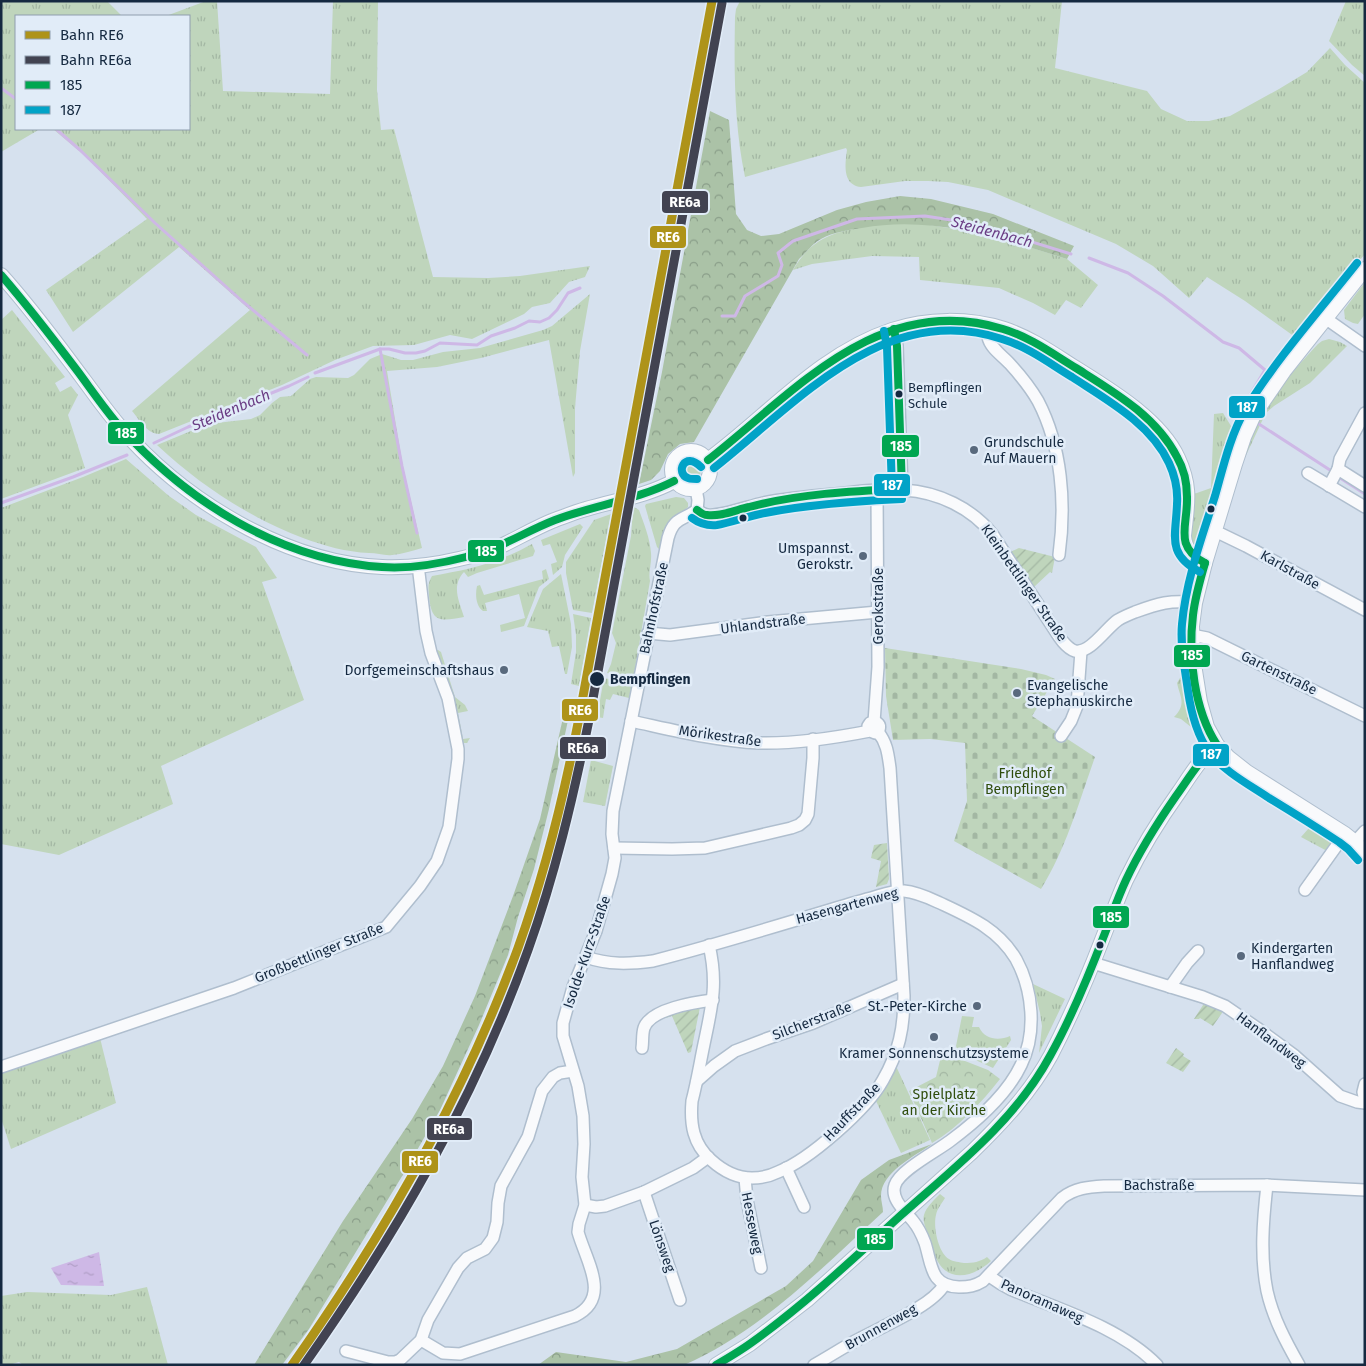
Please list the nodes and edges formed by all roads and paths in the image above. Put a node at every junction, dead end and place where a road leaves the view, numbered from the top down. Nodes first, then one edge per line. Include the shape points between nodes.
1 (1365, 269) edge
2 (1, 275) edge
3 (1325, 318) junction
4 (990, 326) junction
5 (894, 329) junction
6 (1365, 346) edge
7 (1365, 413) edge
8 (708, 460) junction
9 (1338, 469) junction
10 (1308, 473) dead end
11 (674, 481) junction
12 (1330, 486) junction
13 (1365, 486) edge
14 (696, 489) junction
15 (902, 489) junction
16 (877, 490) junction
17 (1365, 507) edge
18 (697, 510) junction
19 (1215, 531) junction
20 (1060, 555) dead end
21 (1205, 563) junction
22 (418, 565) junction
23 (1195, 603) junction
24 (1365, 610) edge
25 (878, 612) junction
26 (648, 633) junction
27 (1192, 634) junction
28 (1081, 651) junction
29 (1365, 716) edge
30 (631, 721) junction
31 (874, 728) junction
32 (1061, 736) dead end
33 (813, 739) junction
34 (1217, 745) junction
35 (1365, 831) edge
36 (1355, 843) edge
37 (615, 853) junction
38 (1305, 890) dead end
39 (898, 891) junction
40 (709, 945) junction
41 (1198, 951) dead end
42 (586, 957) junction
43 (1093, 963) junction
44 (903, 984) junction
45 (1170, 987) junction
46 (713, 1000) junction
47 (704, 1045) junction
48 (642, 1048) dead end
49 (722, 1059) junction
50 (1, 1067) edge
51 (573, 1071) junction
52 (697, 1081) junction
53 (1365, 1084) edge
54 (1365, 1102) edge
55 (708, 1157) junction
56 (786, 1168) junction
57 (745, 1178) junction
58 (1267, 1185) junction
59 (1365, 1190) edge
60 (644, 1192) junction
61 (586, 1205) junction
62 (804, 1207) dead end
63 (906, 1212) junction
64 (761, 1268) dead end
65 (989, 1276) junction
66 (944, 1285) junction
67 (680, 1300) dead end
68 (421, 1340) junction
69 (346, 1352) dead end
70 (716, 1365) edge
71 (814, 1365) edge
72 (1157, 1365) edge
73 (1299, 1365) edge

1 - 3 street
2 - 22 street via 120,427 166,473 206,503 267,537 339,561 382,567
3 - 6 street
3 - 19 street via 1253,417
4 - 5 street via 937,321
4 - 20 street via 988,338 991,344 1032,392 1052,435 1062,511
4 - 21 street via 1017,334 1041,347 1123,398 1152,424 1173,449 1183,471 1188,497 1184,542 1190,553
5 - 8 street via 862,342 822,366
5 - 15 street
7 - 9 street via 1340,459
8 - 11 street via 700,452 684,451 679,454 672,464
8 - 14 street via 709,477
9 - 12 street
9 - 13 street
10 - 12 street
11 - 14 street via 684,488
11 - 22 street via 648,493 565,516 490,550
12 - 17 street
14 - 18 street
15 - 16 street, Kleinbettlinger Straße
15 - 28 street, Kleinbettlinger Straße via 956,504 985,525 1054,629 1070,648
16 - 18 street, Kleinbettlinger Straße via 781,500 715,515 705,515
16 - 25 street, Gerokstraße
18 - 26 street, Bahnhofstraße via 677,521 669,532
19 - 21 street
19 - 24 street, Karlstraße
21 - 23 street
22 - 50 street, Großbettlinger Straße via 426,631 448,698 458,758 450,827 437,861 386,927 234,988
23 - 27 street
23 - 28 street, Kleinbettlinger Straße via 1165,602 1131,614 1117,620 1091,646
25 - 26 street, Uhlandstraße via 670,635
25 - 31 street, Gerokstraße
26 - 30 street, Bahnhofstraße
27 - 29 street, Gartenstraße via 1207,638
27 - 34 street via 1200,702 1207,727
28 - 32 street via 1077,706 1072,721
30 - 33 street, Mörikestraße via 738,741 773,743
30 - 37 street, Bahnhofstraße via 613,811
31 - 33 street, Mörikestraße
31 - 39 street, Gerokstraße via 888,748
33 - 37 street via 808,814 799,825 705,848
34 - 36 street via 1242,768
34 - 43 street via 1201,761 1147,841 1126,882
35 - 36 street
36 - 38 street
37 - 42 street, Isolde-Kurz-Straße via 603,908
39 - 40 street, Hasengartenweg
39 - 44 street, Hauffstraße
39 - 63 street, Hasengartenweg via 918,894 957,911 999,936 1022,972 1031,1019 1027,1051 1021,1066 990,1107 899,1178 895,1196
40 - 42 street, Hasengartenweg via 641,962 612,963
40 - 46 street, Hauffstraße via 714,975
41 - 45 street
42 - 51 street, Isolde-Kurz-Straße via 571,992 563,1023 563,1036
43 - 45 street, Hanflandweg
43 - 63 street via 1044,1068 1025,1095 981,1143
44 - 49 street, Silcherstraße
44 - 56 street, Hauffstraße via 901,1038 880,1086 844,1125
45 - 54 street, Hanflandweg via 1225,1006 1295,1056 1340,1096
46 - 47 street, Hauffstraße
46 - 48 street via 676,1007 652,1018 646,1023
47 - 49 street
47 - 52 street, Hauffstraße
49 - 52 street, Silcherstraße
51 - 61 street, Isolde-Kurz-Straße via 583,1116 582,1177
51 - 68 street via 553,1077 542,1091 528,1137 501,1186 493,1238 458,1268 428,1320
52 - 55 street, Hauffstraße via 692,1101 692,1124 696,1141
53 - 54 street
55 - 57 street, Hauffstraße via 724,1170
55 - 60 street
56 - 57 street, Hauffstraße via 767,1176
56 - 62 street
57 - 64 street, Hesseweg
58 - 59 street, Bachstraße
58 - 65 street, Bachstraße via 1076,1189 1058,1202
58 - 73 street via 1263,1252 1267,1292 1278,1324
60 - 61 street via 605,1206
60 - 67 street, Lönsweg
61 - 68 street, Isolde-Kurz-Straße via 578,1232 595,1287 592,1302 583,1313 460,1354 443,1353
63 - 66 street via 919,1229 935,1276
63 - 70 street via 807,1300 750,1344
65 - 66 street, Panoramaweg via 971,1286
65 - 72 street, Panoramaweg via 1010,1289 1112,1333
66 - 71 street, Brunnenweg via 919,1307
68 - 69 street via 406,1356 395,1362

